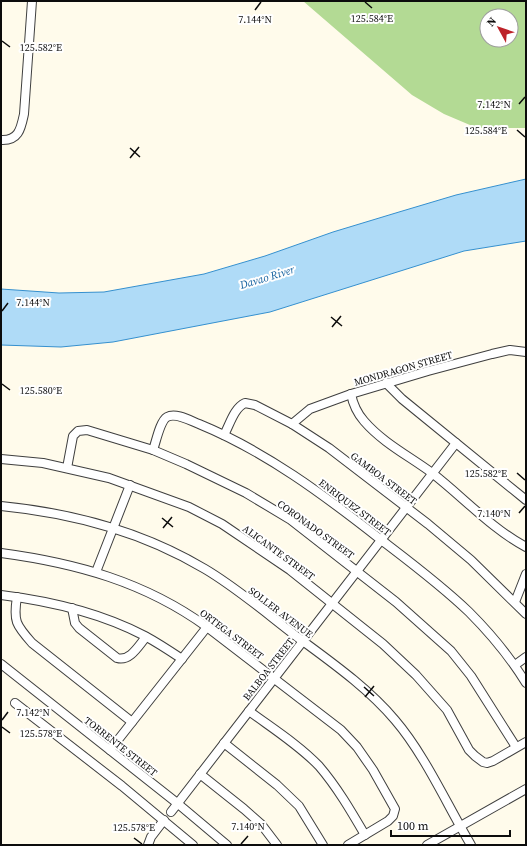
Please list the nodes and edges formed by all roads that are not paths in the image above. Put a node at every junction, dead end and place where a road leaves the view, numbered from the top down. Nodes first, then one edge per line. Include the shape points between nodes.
1 (32, 1) edge
2 (1, 140) edge
3 (526, 352) edge
4 (386, 383) junction
5 (351, 394) junction
6 (292, 424) junction
7 (224, 435) junction
8 (456, 443) junction
9 (154, 450) junction
10 (1, 459) edge
11 (67, 468) junction
12 (432, 474) junction
13 (130, 485) junction
14 (526, 500) edge
15 (1, 506) edge
16 (406, 507) junction
17 (113, 528) junction
18 (381, 540) junction
19 (526, 547) edge
20 (1, 553) edge
21 (357, 571) junction
22 (96, 572) junction
23 (526, 574) edge
24 (1, 595) edge
25 (17, 597) junction
26 (515, 602) junction
27 (331, 604) junction
28 (72, 608) junction
29 (526, 614) edge
30 (207, 627) junction
31 (146, 637) junction
32 (303, 641) junction
33 (526, 657) edge
34 (182, 659) junction
35 (1, 664) edge
36 (515, 665) junction
37 (274, 679) junction
38 (526, 683) edge
39 (14, 703) dead end
40 (249, 711) junction
41 (132, 722) junction
42 (224, 742) junction
43 (526, 742) edge
44 (516, 747) junction
45 (110, 750) junction
46 (200, 774) junction
47 (526, 789) edge
48 (178, 802) junction
49 (170, 812) dead end
50 (164, 820) junction
51 (460, 827) junction
52 (365, 835) junction
53 (148, 845) edge
54 (193, 845) edge
55 (227, 845) edge
56 (277, 845) edge
57 (323, 845) edge
58 (348, 845) edge
59 (427, 845) edge
60 (471, 845) edge

1 - 2 street via 24,114 20,131 16,136
3 - 4 street, MONDRAGON STREET via 510,350
4 - 5 street, MONDRAGON STREET
4 - 8 street via 398,396
5 - 6 street, MONDRAGON STREET via 310,408
5 - 12 street via 357,411 365,422 390,445
6 - 7 street, GAMBOA STREET via 245,403 236,411
6 - 16 street, GAMBOA STREET via 329,448
7 - 9 street, ENRIQUEZ STREET via 172,415 163,421
7 - 18 street, ENRIQUEZ STREET via 301,480
8 - 12 street, BALBOA STREET
8 - 14 street
9 - 11 street, CORONADO STREET via 87,430 73,436
9 - 21 street, CORONADO STREET via 224,481 266,504
10 - 11 street, ALICANTE STREET
11 - 13 street, ALICANTE STREET
12 - 16 street, BALBOA STREET
12 - 19 street via 508,536
13 - 17 street
13 - 27 street, ALICANTE STREET via 189,507 222,524 290,570
15 - 17 street, SOLLER AVENUE via 55,513
16 - 18 street, BALBOA STREET
16 - 26 street, GAMBOA STREET via 471,560
17 - 22 street
17 - 32 street, SOLLER AVENUE via 139,536 206,569
18 - 21 street, BALBOA STREET
18 - 36 street, ENRIQUEZ STREET via 470,613
20 - 22 street, ORTEGA STREET
21 - 27 street, BALBOA STREET
21 - 44 street, CORONADO STREET via 451,651 471,676
22 - 30 street, ORTEGA STREET via 162,599
23 - 26 street
24 - 25 street
25 - 28 street
25 - 41 street via 14,612 17,624 32,643
26 - 29 street, GAMBOA STREET
27 - 32 street, BALBOA STREET
27 - 44 street, ALICANTE STREET via 383,644 416,675 447,710 474,756 487,763
28 - 31 street via 110,620
28 - 31 street via 74,623 122,660 127,658
30 - 34 street
30 - 37 street, ORTEGA STREET
31 - 34 street
32 - 37 street, BALBOA STREET
32 - 51 street, SOLLER AVENUE via 381,704 413,744
33 - 36 street
34 - 41 street
35 - 45 street, TORRENTE STREET
36 - 38 street, ENRIQUEZ STREET
37 - 40 street, BALBOA STREET
37 - 52 street, ORTEGA STREET via 341,730 373,770 395,813 388,821
39 - 50 street
40 - 42 street, BALBOA STREET
40 - 52 street via 294,744 318,766 342,796
41 - 45 street
42 - 46 street, BALBOA STREET
42 - 57 street via 277,784 299,806
43 - 44 street
45 - 48 street, TORRENTE STREET
46 - 48 street, BALBOA STREET
46 - 56 street via 261,824
47 - 51 street
48 - 49 street, BALBOA STREET
48 - 55 street, TORRENTE STREET
50 - 53 street
50 - 54 street
51 - 59 street
51 - 60 street, SOLLER AVENUE
52 - 58 street

